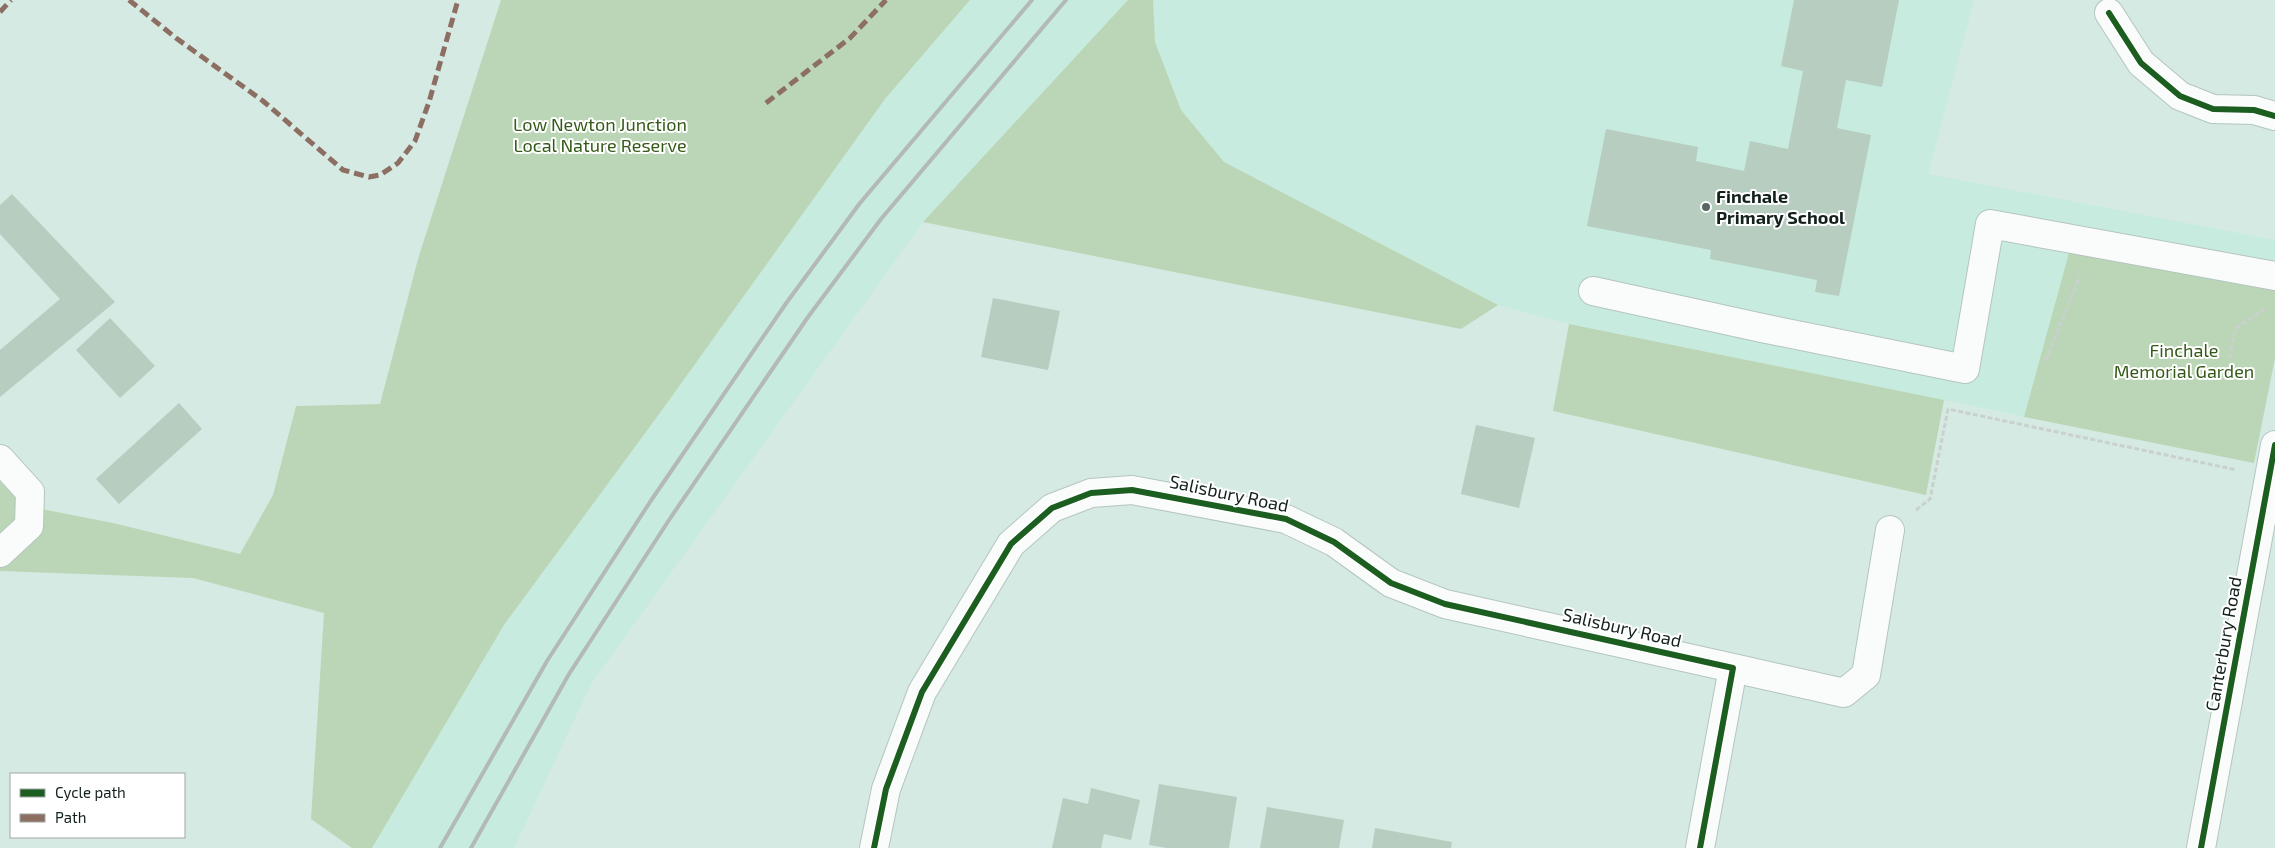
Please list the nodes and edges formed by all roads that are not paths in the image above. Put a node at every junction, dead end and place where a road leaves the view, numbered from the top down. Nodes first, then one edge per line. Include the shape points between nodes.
1 (2109, 13) dead end
2 (2275, 116) edge
3 (2275, 276) edge
4 (1593, 291) dead end
5 (2275, 445) edge
6 (0, 459) edge
7 (1890, 530) road end
8 (0, 553) edge
9 (1733, 668) junction
10 (874, 848) edge
11 (1700, 848) edge
12 (2201, 848) edge

1 - 2 street via 2141,63 2180,96 2213,109 2254,110
3 - 4 street via 1990,224 1965,369
5 - 12 street, Canterbury Road
6 - 8 street via 30,492 29,526
7 - 9 street, Salisbury Road via 1866,675 1844,693
9 - 10 street, Salisbury Road via 1445,604 1391,583 1334,542 1286,519 1132,490 1091,492 1052,508 1011,544 922,692 886,789
9 - 11 street

